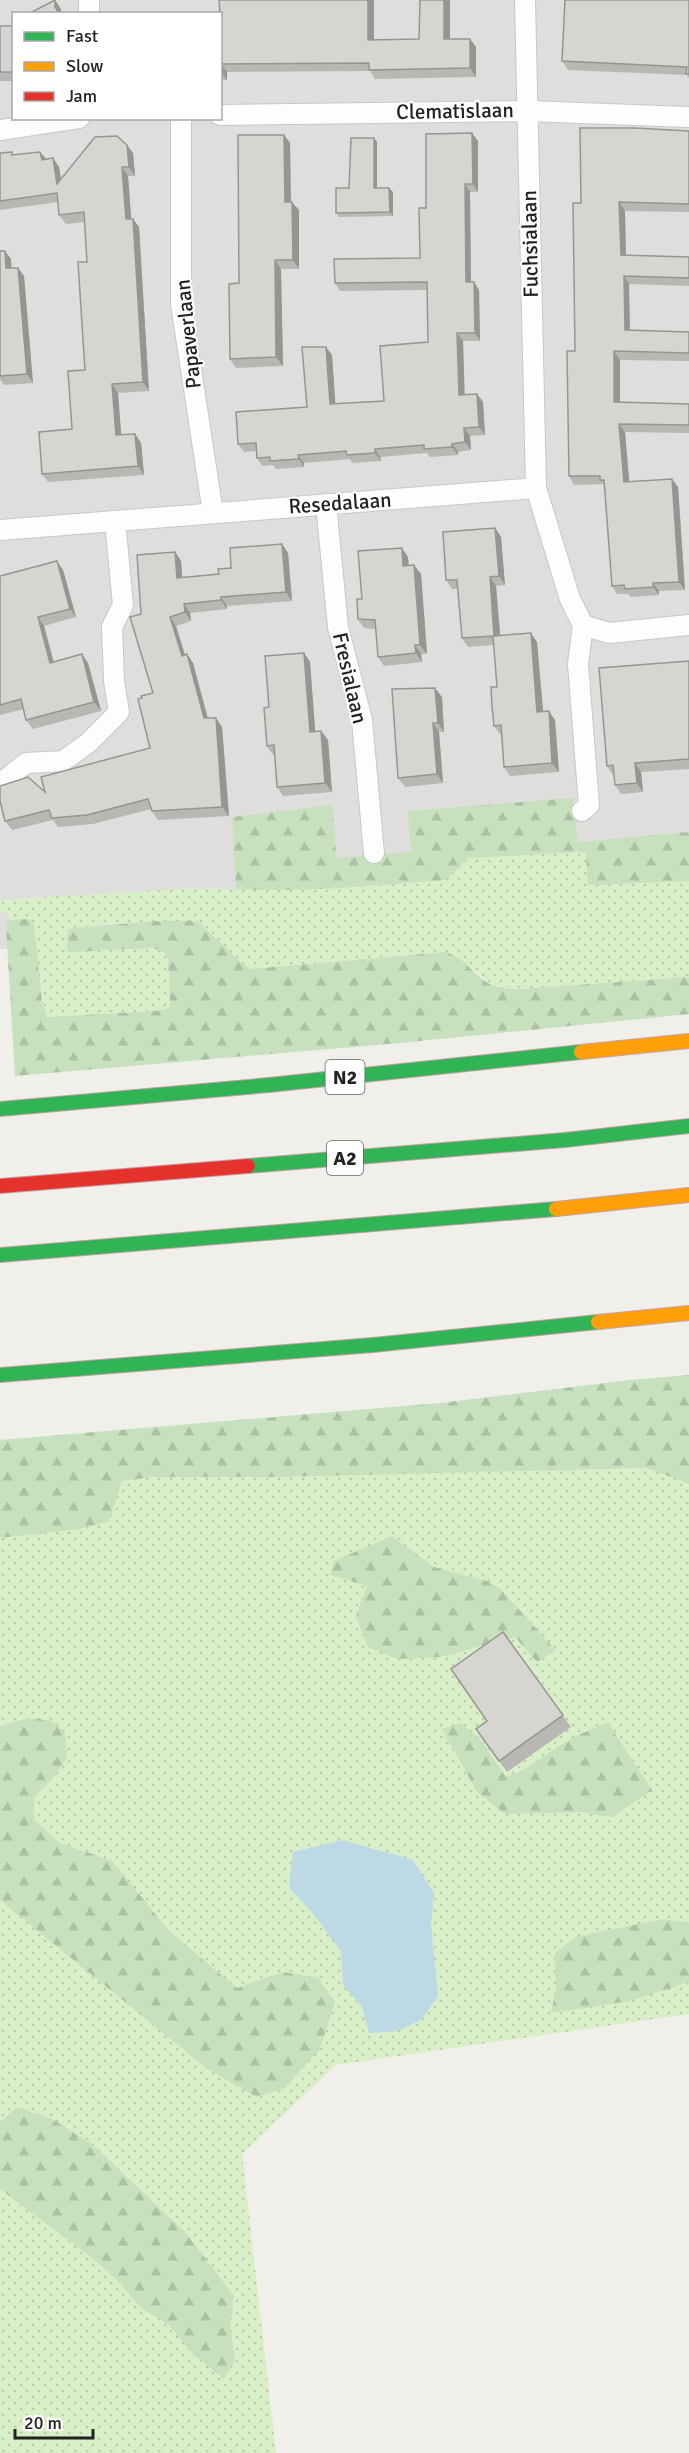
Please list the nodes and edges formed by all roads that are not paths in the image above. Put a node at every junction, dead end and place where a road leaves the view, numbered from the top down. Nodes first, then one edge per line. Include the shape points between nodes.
1 (525, 0) edge
2 (527, 111) junction
3 (222, 115) edge
4 (689, 117) edge
5 (66, 120) edge
6 (181, 120) edge
7 (0, 130) edge
8 (536, 488) junction
9 (326, 504) junction
10 (213, 513) junction
11 (115, 521) junction
12 (0, 531) edge
13 (583, 625) junction
14 (689, 625) edge
15 (0, 784) edge
16 (582, 811) dead end
17 (374, 853) dead end
18 (689, 1041) edge
19 (0, 1109) edge
20 (689, 1126) edge
21 (0, 1186) edge
22 (689, 1196) edge
23 (0, 1255) edge
24 (689, 1313) edge
25 (0, 1375) edge

1 - 2 street, Fuchsialaan
2 - 3 street, Clematislaan
2 - 4 street, Clematislaan
2 - 8 street, Fuchsialaan
5 - 7 street
6 - 10 street, Papaverlaan via 181,304
8 - 9 street, Resedalaan
8 - 13 street via 570,599
9 - 10 street, Resedalaan
9 - 17 street, Fresialaan via 338,627 362,720
10 - 11 street, Resedalaan
11 - 12 street, Resedalaan
11 - 15 street via 123,605 112,627 119,712 88,743 63,760 26,763
13 - 14 street via 609,633
13 - 16 street via 578,664 589,805
18 - 19 highway, N2
20 - 21 highway, A2 via 565,1140
22 - 23 highway
24 - 25 highway via 361,1346

